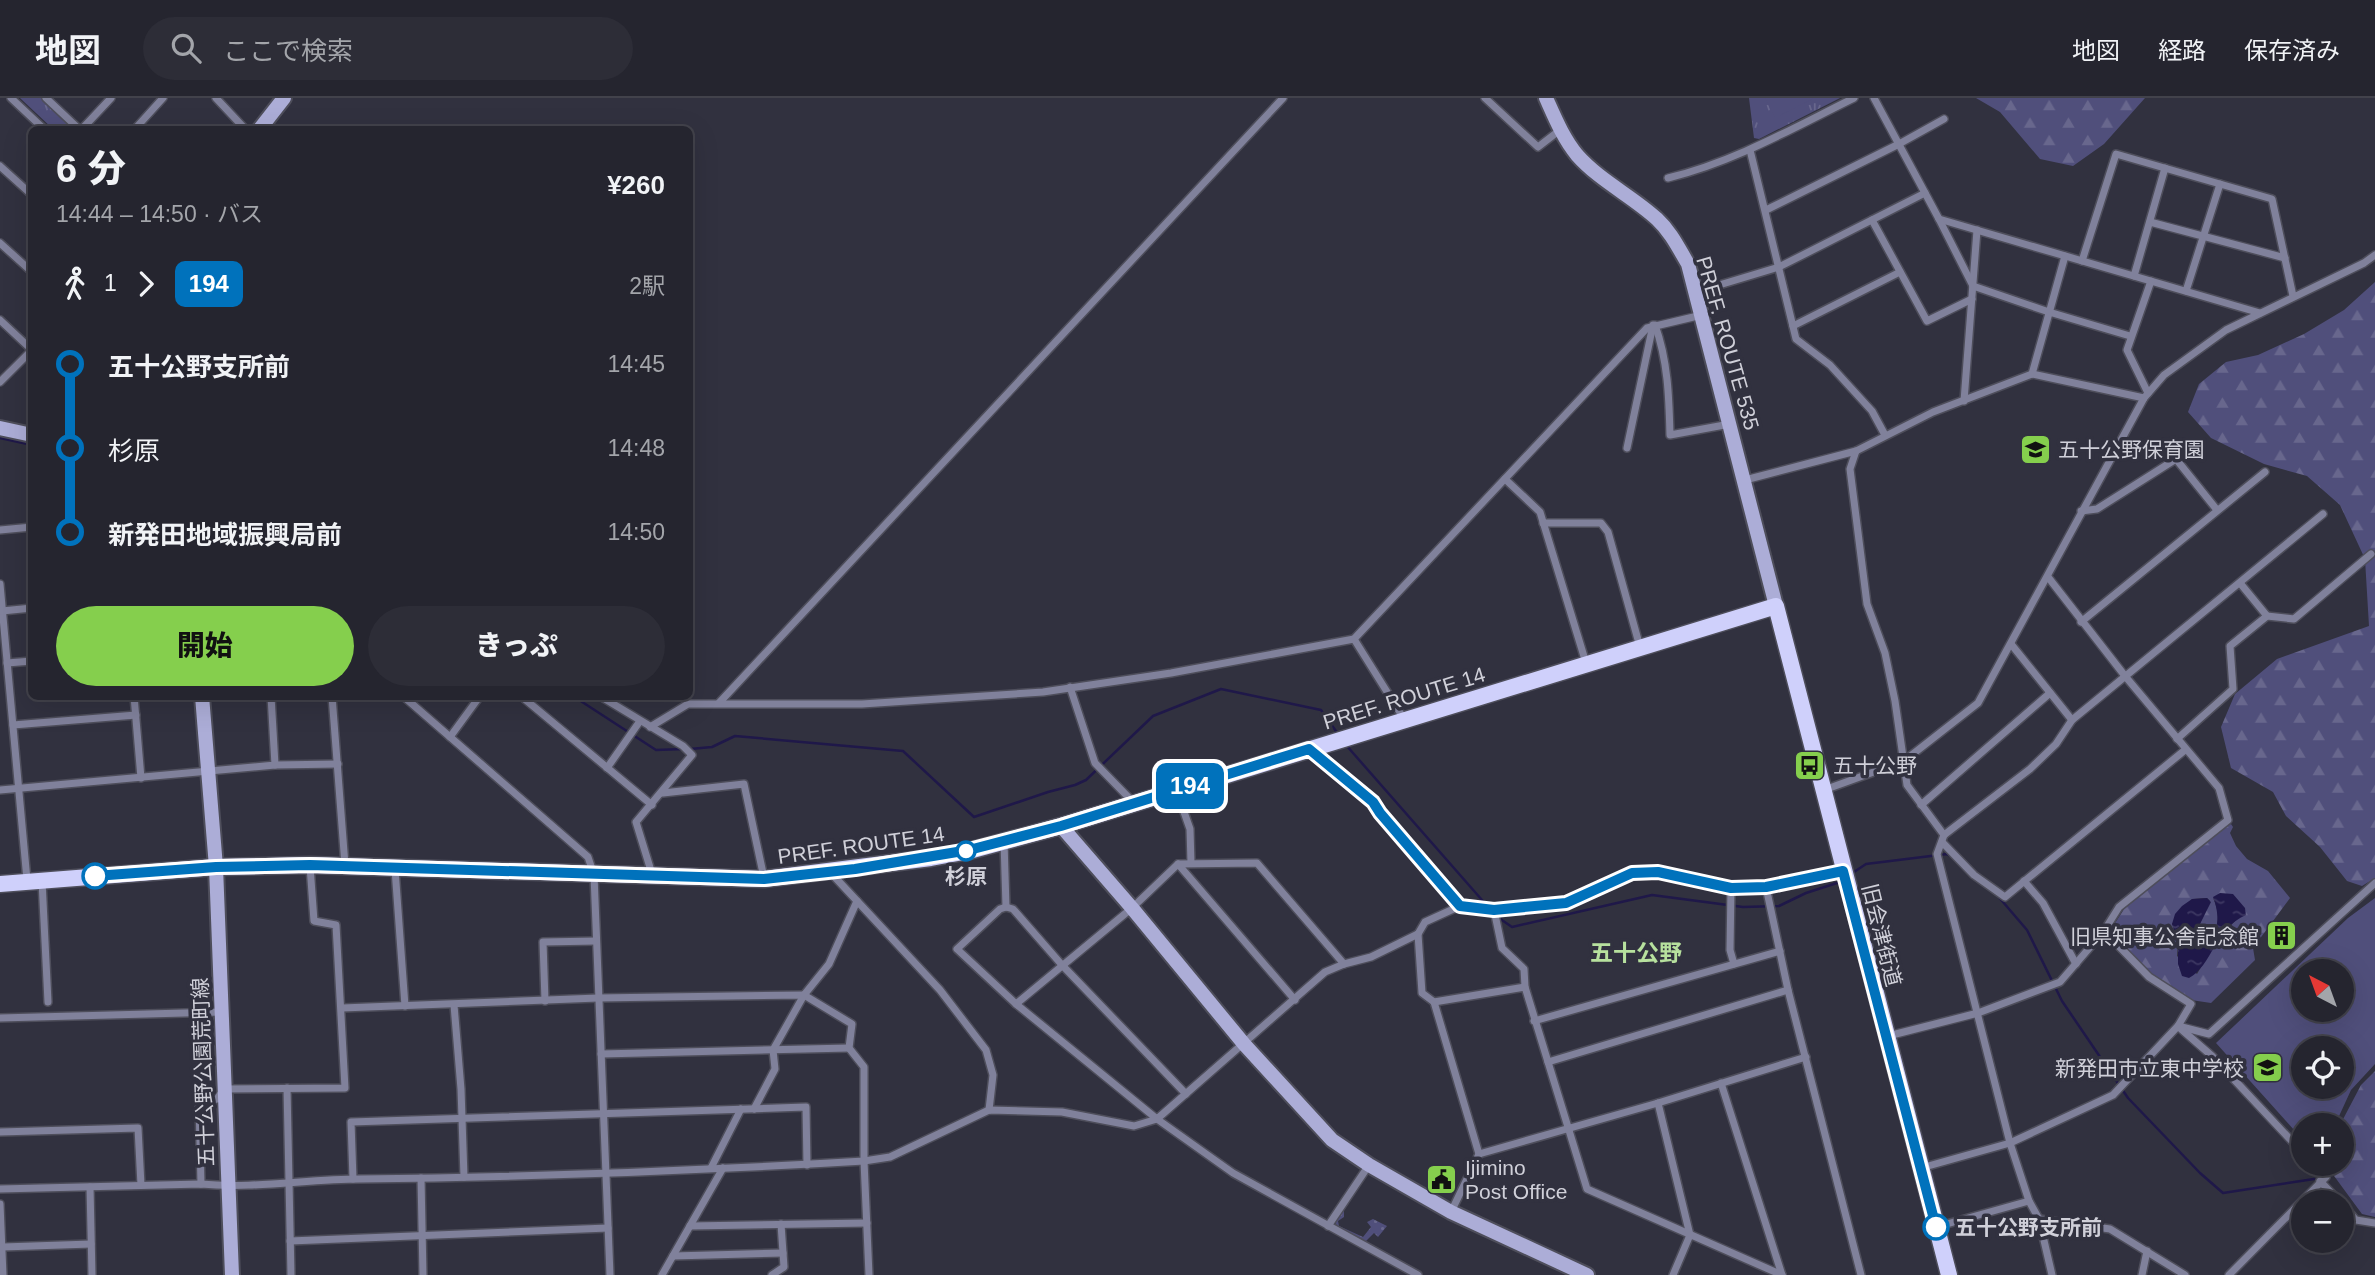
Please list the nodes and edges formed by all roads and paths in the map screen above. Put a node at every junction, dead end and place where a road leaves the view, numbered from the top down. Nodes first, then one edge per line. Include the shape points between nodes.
1 (12, 98) edge
2 (46, 98) edge
3 (111, 98) edge
4 (163, 98) edge
5 (216, 98) edge
6 (284, 98) edge
7 (1283, 98) edge
8 (1485, 98) edge
9 (1546, 98) edge
10 (1854, 98) edge
11 (1874, 98) edge
12 (1944, 120) dead end
13 (41, 126) edge
14 (76, 126) edge
15 (84, 126) edge
16 (138, 126) edge
17 (242, 126) edge
18 (262, 126) edge
19 (1560, 130) junction
20 (1899, 144) junction
21 (1750, 150) junction
22 (0, 166) edge
23 (2165, 168) junction
24 (1668, 178) dead end
25 (2220, 184) junction
26 (28, 191) edge
27 (1925, 193) junction
28 (1766, 210) junction
29 (1939, 219) junction
30 (1872, 220) junction
31 (2150, 222) junction
32 (1977, 230) junction
33 (2203, 236) junction
34 (0, 243) edge
35 (2375, 255) edge
36 (2065, 256) junction
37 (2285, 258) junction
38 (2082, 261) junction
39 (1779, 267) junction
40 (28, 268) edge
41 (1899, 272) junction
42 (2134, 276) junction
43 (2151, 281) junction
44 (1973, 286) junction
45 (2186, 291) junction
46 (1696, 292) junction
47 (2293, 296) junction
48 (1972, 299) junction
49 (2049, 312) junction
50 (2261, 313) junction
51 (1702, 315) junction
52 (0, 320) edge
53 (1654, 325) junction
54 (1793, 326) junction
55 (2130, 336) junction
56 (28, 346) edge
57 (28, 354) edge
58 (2032, 373) junction
59 (0, 382) edge
60 (2146, 396) junction
61 (1964, 401) junction
62 (1730, 424) junction
63 (0, 428) edge
64 (28, 434) edge
65 (1885, 435) junction
66 (1627, 448) dead end
67 (1856, 451) junction
68 (2265, 472) dead end
69 (1505, 479) junction
70 (1745, 480) junction
71 (2081, 510) junction
72 (2217, 510) junction
73 (2323, 514) dead end
74 (1543, 523) junction
75 (28, 527) edge
76 (0, 530) edge
77 (2371, 554) dead end
78 (2048, 577) junction
79 (2240, 583) junction
80 (0, 584) edge
81 (1776, 606) junction
82 (28, 608) edge
83 (2, 611) junction
84 (2267, 616) junction
85 (2081, 622) junction
86 (1354, 639) junction
87 (2011, 644) junction
88 (1640, 647) junction
89 (28, 661) edge
90 (7, 663) junction
91 (1586, 663) junction
92 (2125, 676) junction
93 (1070, 687) junction
94 (2050, 693) junction
95 (134, 700) edge
96 (202, 700) edge
97 (271, 700) edge
98 (332, 700) edge
99 (408, 700) edge
100 (477, 700) edge
101 (526, 700) edge
102 (606, 700) edge
103 (684, 700) edge
104 (719, 703) junction
105 (11, 704) junction
106 (688, 704) junction
107 (0, 705) edge
108 (136, 715) junction
109 (1404, 719) junction
110 (2072, 720) junction
111 (640, 721) junction
112 (13, 725) junction
113 (650, 727) junction
114 (450, 737) junction
115 (2177, 739) junction
116 (1309, 749) junction
117 (2185, 750) junction
118 (1904, 761) junction
119 (338, 764) junction
120 (275, 765) junction
121 (607, 768) junction
122 (208, 772) junction
123 (141, 778) junction
124 (18, 789) junction
125 (0, 790) edge
126 (1177, 790) junction
127 (1823, 790) junction
128 (663, 793) junction
129 (1133, 803) junction
130 (652, 805) junction
131 (1920, 805) junction
132 (1061, 826) junction
133 (1942, 839) junction
134 (1004, 840) junction
135 (1191, 863) junction
136 (1178, 864) junction
137 (310, 865) junction
138 (345, 865) junction
139 (216, 867) junction
140 (395, 869) junction
141 (829, 871) junction
142 (1843, 871) junction
143 (594, 875) junction
144 (653, 877) junction
145 (764, 879) junction
146 (34, 880) junction
147 (2024, 881) junction
148 (2375, 883) edge
149 (0, 884) edge
150 (1766, 887) junction
151 (1731, 888) junction
152 (857, 901) junction
153 (1460, 906) junction
154 (1006, 907) junction
155 (1132, 908) junction
156 (1494, 910) junction
157 (2105, 931) junction
158 (1418, 934) junction
159 (596, 941) junction
160 (1780, 951) junction
161 (1344, 964) junction
162 (1734, 964) junction
163 (2076, 964) junction
164 (1062, 965) junction
165 (1525, 987) junction
166 (1788, 990) junction
167 (804, 995) junction
168 (598, 998) junction
169 (1295, 1000) junction
170 (545, 1001) junction
171 (48, 1002) dead end
172 (1434, 1002) junction
173 (1016, 1004) junction
174 (454, 1005) junction
175 (405, 1006) junction
176 (342, 1008) junction
177 (221, 1012) junction
178 (1978, 1013) junction
179 (0, 1018) edge
180 (1534, 1021) junction
181 (2178, 1026) junction
182 (1886, 1037) junction
183 (1244, 1044) junction
184 (849, 1048) junction
185 (773, 1050) junction
186 (601, 1054) junction
187 (1806, 1057) junction
188 (1548, 1062) junction
189 (1721, 1083) junction
190 (224, 1088) junction
191 (287, 1088) junction
192 (1186, 1094) junction
193 (1658, 1103) junction
194 (741, 1109) junction
195 (754, 1109) junction
196 (989, 1110) junction
197 (605, 1114) junction
198 (462, 1117) junction
199 (1157, 1119) junction
200 (1567, 1129) junction
201 (0, 1132) edge
202 (2291, 1140) edge
203 (2010, 1143) junction
204 (1479, 1154) junction
205 (864, 1161) junction
206 (807, 1165) junction
207 (1369, 1165) junction
208 (711, 1168) junction
209 (723, 1168) junction
210 (1921, 1168) junction
211 (607, 1173) junction
212 (2325, 1176) edge
213 (464, 1177) junction
214 (421, 1178) junction
215 (353, 1179) junction
216 (2320, 1181) junction
217 (289, 1182) junction
218 (201, 1184) junction
219 (141, 1185) junction
220 (228, 1186) junction
221 (90, 1187) junction
222 (0, 1189) edge
223 (2329, 1190) edge
224 (2029, 1201) junction
225 (0, 1204) edge
226 (1451, 1212) junction
227 (2354, 1218) edge
228 (2039, 1219) junction
229 (867, 1223) junction
230 (2375, 1223) edge
231 (781, 1224) junction
232 (690, 1226) junction
233 (1328, 1226) junction
234 (1936, 1227) junction
235 (608, 1228) junction
236 (422, 1235) junction
237 (1690, 1236) junction
238 (290, 1241) junction
239 (92, 1244) junction
240 (3, 1247) junction
241 (2147, 1251) junction
242 (783, 1253) junction
243 (673, 1256) junction
244 (4, 1275) edge
245 (92, 1275) edge
246 (232, 1275) edge
247 (291, 1275) edge
248 (423, 1275) edge
249 (610, 1275) edge
250 (662, 1275) edge
251 (772, 1275) edge
252 (869, 1275) edge
253 (1418, 1275) edge
254 (1587, 1275) edge
255 (1673, 1275) edge
256 (1782, 1275) edge
257 (1861, 1275) edge
258 (1949, 1275) edge
259 (2052, 1275) edge
260 (2142, 1275) edge
261 (2185, 1275) edge
262 (2229, 1275) edge

1 - 13 street
2 - 14 street
3 - 15 street
4 - 16 street
5 - 17 street
6 - 18 street
7 - 104 street
8 - 19 street via 1538,147
9 - 19 street, PREF. ROUTE 535
10 - 21 street
11 - 20 street
12 - 20 street
19 - 46 street, PREF. ROUTE 535 via 1584,162 1670,234 1688,264
20 - 27 street
20 - 28 street
21 - 24 street
21 - 28 street
22 - 26 street
23 - 25 street
23 - 31 street
23 - 38 street via 2116,154
25 - 33 street
25 - 37 street via 2272,199
27 - 29 street
27 - 30 street
28 - 39 street
29 - 32 street
29 - 44 street
30 - 39 street
30 - 41 street
31 - 33 street
31 - 42 street
32 - 36 street
32 - 44 street
33 - 37 street
33 - 45 street
34 - 40 street
35 - 47 street
36 - 38 street
36 - 49 street
37 - 47 street
38 - 42 street
39 - 46 street
39 - 54 street
41 - 48 street via 1927,321
41 - 54 street
42 - 43 street
43 - 45 street
43 - 55 street
44 - 48 street
44 - 49 street
45 - 50 street
46 - 51 street, PREF. ROUTE 535
47 - 50 street
48 - 61 street
49 - 55 street
49 - 58 street
50 - 60 street via 2226,330 2164,376
51 - 53 street
51 - 62 street, PREF. ROUTE 535
52 - 56 street
53 - 62 street via 1662,343 1669,387 1670,435
53 - 66 street
53 - 69 street
54 - 65 street via 1796,340 1830,365 1872,411
55 - 60 street via 2127,350
57 - 59 street
58 - 60 street
58 - 61 street
60 - 71 street
61 - 65 street
62 - 70 street, PREF. ROUTE 535
63 - 64 street
65 - 67 street
67 - 70 street
67 - 118 street via 1850,469 1867,604 1885,653
68 - 72 street
69 - 74 street via 1540,512
69 - 86 street
70 - 81 street, PREF. ROUTE 535
71 - 72 street via 2097,509 2176,458
71 - 78 street
72 - 85 street
73 - 79 street
74 - 88 street via 1601,523 1608,532
74 - 91 street
75 - 76 street
77 - 84 street via 2294,619
78 - 85 street
78 - 87 street
79 - 84 street
79 - 92 street
80 - 83 street
81 - 88 main road, PREF. ROUTE 14
81 - 127 main road, 旧会津街道
82 - 83 street
83 - 90 street
84 - 115 street via 2230,646 2233,689
85 - 92 street
86 - 93 street
86 - 109 street
87 - 94 street
87 - 118 street via 1978,703
88 - 91 main road, PREF. ROUTE 14
89 - 90 street
90 - 105 street
91 - 109 main road, PREF. ROUTE 14
92 - 110 street
92 - 115 street
93 - 104 street via 862,704
93 - 129 street via 1095,763
94 - 110 street
94 - 131 street
95 - 108 street
96 - 122 street, 五十公野公園荒町線
97 - 120 street
98 - 119 street
99 - 114 street
100 - 114 street
101 - 121 street
102 - 111 street
103 - 106 street
104 - 106 street
105 - 107 street
105 - 112 street
106 - 113 street
108 - 112 street
108 - 123 street
109 - 116 main road, PREF. ROUTE 14
110 - 133 street via 2030,769
111 - 113 street
111 - 121 street
112 - 124 street
113 - 128 street via 692,755
114 - 143 street via 589,857
115 - 117 street
116 - 126 main road, PREF. ROUTE 14
116 - 153 street via 1373,802
117 - 147 street
117 - 157 street via 2219,788 2228,820 2119,908
118 - 127 street
118 - 131 street via 1907,785
119 - 120 street
119 - 138 street
120 - 122 street
121 - 130 street
122 - 123 street
122 - 139 street, 五十公野公園荒町線
123 - 124 street
124 - 125 street
124 - 146 street
126 - 129 main road, PREF. ROUTE 14
126 - 135 street via 1190,829
127 - 142 main road, 旧会津街道
128 - 130 street
128 - 145 street via 744,784
129 - 132 main road, PREF. ROUTE 14
130 - 144 street via 636,822
131 - 133 street
132 - 134 main road, PREF. ROUTE 14
132 - 155 street
133 - 147 street via 1974,875 2005,897
133 - 178 street via 1937,855
134 - 141 main road, PREF. ROUTE 14 via 931,858
134 - 154 street
135 - 136 street
135 - 161 street via 1257,863
136 - 155 street
136 - 169 street
137 - 138 main road, PREF. ROUTE 14
137 - 139 main road, PREF. ROUTE 14
137 - 176 street via 314,921 336,925
138 - 140 main road, PREF. ROUTE 14
139 - 146 main road, PREF. ROUTE 14
139 - 177 street, 五十公野公園荒町線
140 - 143 main road, PREF. ROUTE 14
140 - 175 street
141 - 145 main road, PREF. ROUTE 14
141 - 152 street
142 - 150 street
142 - 182 main road, 旧会津街道
143 - 144 main road, PREF. ROUTE 14
143 - 159 street
144 - 145 main road, PREF. ROUTE 14
146 - 149 main road, PREF. ROUTE 14
146 - 171 street
147 - 163 street via 2043,903
148 - 181 street via 2209,1034
150 - 151 street
150 - 160 street
151 - 156 street via 1658,872 1632,873 1566,903
151 - 162 street
152 - 167 street via 829,964
152 - 196 street via 940,990 986,1050 993,1075
153 - 156 street
153 - 158 street via 1425,922
154 - 164 street via 1013,909
154 - 173 street via 957,949
155 - 164 street
155 - 183 street
156 - 165 street via 1502,948 1524,969
157 - 163 street
157 - 181 street via 2148,976 2191,1004
158 - 161 street via 1371,957
158 - 172 street via 1422,993
159 - 168 street
159 - 170 street via 543,942
160 - 162 street
160 - 166 street
161 - 169 street via 1325,972
162 - 180 street
163 - 178 street via 2060,982
164 - 173 street
164 - 192 street
165 - 172 street
165 - 180 street
166 - 187 street
166 - 188 street
167 - 168 street
167 - 184 street via 852,1024
167 - 185 street
168 - 170 street
168 - 186 street
169 - 183 street
170 - 174 street
172 - 204 street
173 - 199 street
174 - 175 street
174 - 198 street
175 - 176 street
176 - 191 street via 345,1088
177 - 179 street
177 - 190 street, 五十公野公園荒町線
178 - 182 street
178 - 203 street
180 - 188 street
181 - 202 street
181 - 203 street via 2113,1096
182 - 210 main road, 旧会津街道
183 - 192 street
183 - 207 street via 1332,1140
184 - 185 street
184 - 205 street via 864,1067
185 - 186 street
185 - 195 street via 775,1069
186 - 197 street
187 - 189 street
187 - 257 street
188 - 200 street
189 - 193 street
189 - 256 street
190 - 191 street
190 - 218 street via 218,1099 199,1103
190 - 220 street, 五十公野公園荒町線
191 - 217 street
192 - 199 street
193 - 200 street
193 - 237 street
194 - 195 street
194 - 197 street
194 - 208 street
195 - 206 street via 806,1107
196 - 199 street via 1062,1112 1134,1126
196 - 205 street via 890,1157
197 - 198 street
197 - 211 street
198 - 213 street
198 - 215 street via 351,1122
199 - 233 street via 1233,1173
200 - 204 street
200 - 237 street via 1587,1189
201 - 219 street via 138,1128
203 - 210 street
203 - 224 street
204 - 226 street
205 - 206 street
205 - 229 street
206 - 209 street
207 - 226 street
207 - 233 street
208 - 209 street
208 - 211 street
209 - 232 street
210 - 234 main road, 旧会津街道
211 - 213 street
211 - 235 street
212 - 216 street
213 - 214 street
214 - 215 street
214 - 236 street
215 - 217 street
216 - 223 street
216 - 262 street
217 - 220 street
217 - 238 street
218 - 219 street
218 - 220 street
219 - 221 street
220 - 246 street, 五十公野公園荒町線
221 - 222 street
221 - 239 street
224 - 228 street
224 - 234 street
225 - 240 street
226 - 254 street
227 - 230 street
228 - 241 street via 2110,1229
228 - 259 street
229 - 231 street
229 - 252 street
231 - 232 street
231 - 242 street
232 - 243 street
233 - 253 street
234 - 258 main road, 旧会津街道
235 - 236 street
235 - 249 street
236 - 238 street
236 - 248 street
237 - 255 street
237 - 256 street
238 - 247 street
239 - 240 street
239 - 245 street
240 - 244 street
241 - 260 street
241 - 261 street
242 - 243 street
242 - 251 street via 784,1267
243 - 250 street

